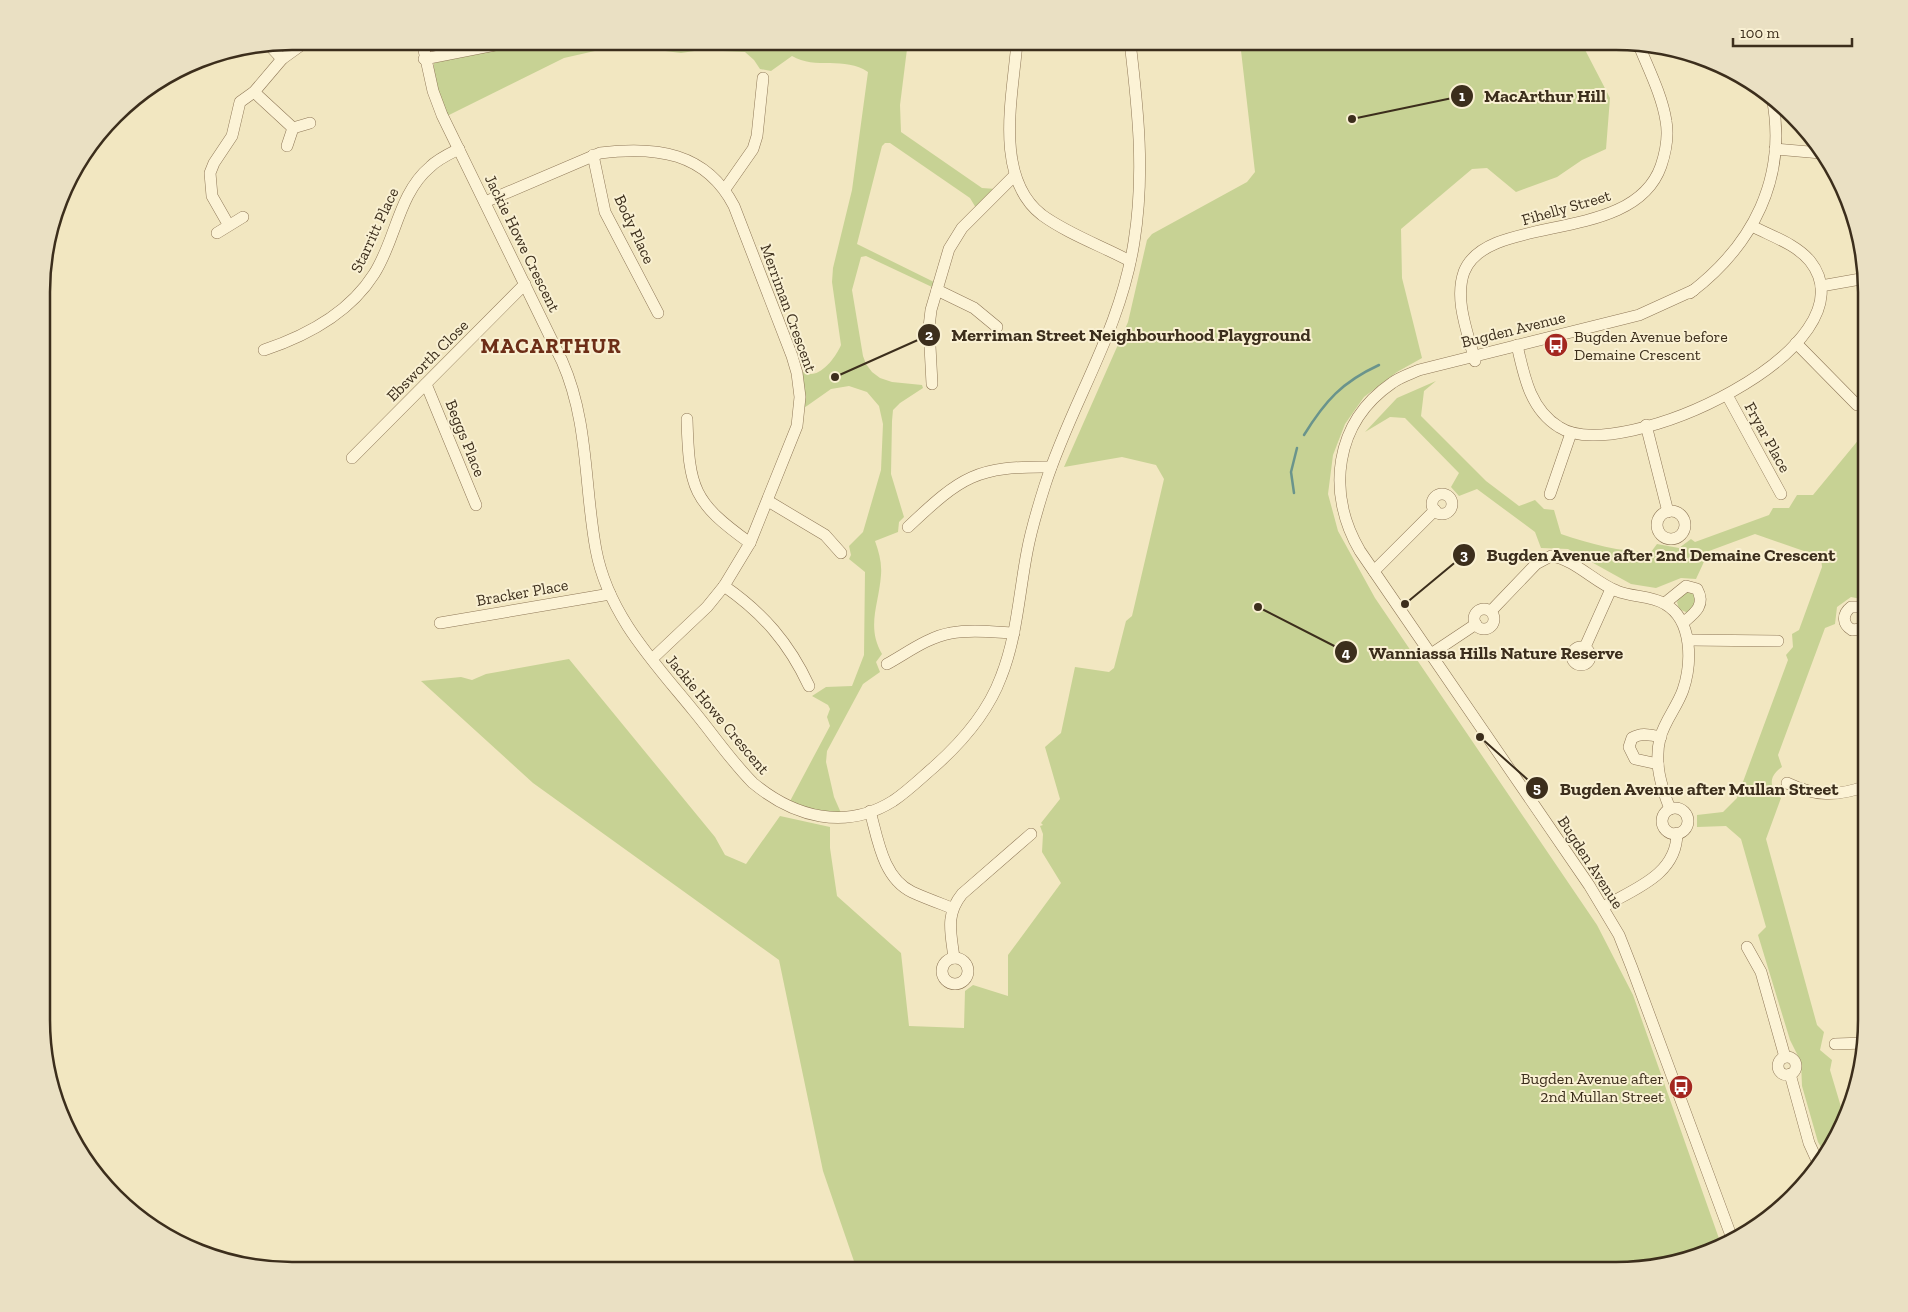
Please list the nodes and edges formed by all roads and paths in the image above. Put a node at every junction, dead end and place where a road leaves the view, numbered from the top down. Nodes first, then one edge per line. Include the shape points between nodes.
1 (294, 50) edge
2 (423, 50) edge
3 (470, 50) edge
4 (1016, 50) edge
5 (1131, 50) edge
6 (275, 51) edge
7 (1641, 52) edge
8 (282, 59) junction
9 (424, 59) junction
10 (763, 78) dead end
11 (254, 92) junction
12 (1773, 108) edge
13 (310, 123) dead end
14 (293, 128) junction
15 (286, 146) dead end
16 (459, 149) junction
17 (1775, 149) junction
18 (1813, 152) edge
19 (593, 154) junction
20 (1014, 176) junction
21 (725, 190) junction
22 (485, 202) junction
23 (243, 217) dead end
24 (228, 224) junction
25 (1752, 226) junction
26 (217, 233) dead end
27 (1130, 261) junction
28 (1857, 280) edge
29 (525, 284) junction
30 (1821, 286) junction
31 (937, 290) junction
32 (658, 314) dead end
33 (996, 327) dead end
34 (1796, 343) junction
35 (1517, 348) junction
36 (264, 350) dead end
37 (1474, 358) junction
38 (426, 384) junction
39 (932, 384) dead end
40 (1727, 395) junction
41 (1857, 405) dead end
42 (687, 419) dead end
43 (1646, 425) junction
44 (1571, 433) junction
45 (352, 458) dead end
46 (1051, 467) junction
47 (1550, 494) dead end
48 (1781, 494) dead end
49 (768, 501) junction
50 (476, 505) dead end
51 (1435, 510) dead end
52 (1668, 512) dead end
53 (908, 527) dead end
54 (750, 544) junction
55 (841, 552) dead end
56 (1374, 571) junction
57 (724, 586) junction
58 (1611, 589) junction
59 (610, 594) junction
60 (1665, 603) junction
61 (1858, 607) edge
62 (1684, 622) junction
63 (440, 623) dead end
64 (1858, 629) edge
65 (1014, 633) junction
66 (1688, 640) junction
67 (1778, 641) dead end
68 (1584, 647) dead end
69 (1431, 654) junction
70 (652, 659) junction
71 (887, 664) dead end
72 (809, 686) dead end
73 (1661, 737) junction
74 (1658, 764) junction
75 (1787, 783) dead end
76 (1858, 789) edge
77 (1670, 809) junction
78 (870, 811) junction
79 (1677, 833) junction
80 (1031, 834) dead end
81 (1603, 907) junction
82 (952, 908) junction
83 (1747, 947) dead end
84 (954, 958) dead end
85 (1856, 1043) edge
86 (1835, 1044) dead end
87 (1815, 1157) edge
88 (1730, 1233) edge

1 - 8 street
2 - 9 street, Jackie Howe Crescent
3 - 9 street
4 - 20 street via 1010,143
5 - 27 street, Jackie Howe Crescent via 1140,148 1139,205
6 - 8 street
7 - 37 street, Fihelly Street via 1662,104 1667,133 1666,150 1652,185 1623,208 1494,244 1474,255 1464,272 1460,299
8 - 11 street
9 - 16 street, Jackie Howe Crescent via 442,115
10 - 21 street via 753,149
11 - 14 street
11 - 24 street via 240,102 232,136 210,174 212,196
12 - 17 street, Bugden Avenue
13 - 14 street
14 - 15 street
16 - 22 street, Jackie Howe Crescent
16 - 36 street, Starritt Place via 434,163 418,178 380,264 357,296 343,309 292,340
17 - 18 street
17 - 25 street, Bugden Avenue via 1768,189
19 - 21 street, Merriman Crescent via 614,151 677,155 707,170
19 - 22 street, Merriman Crescent
19 - 32 street, Body Place via 606,212
20 - 27 street via 1042,215
20 - 31 street via 957,235
21 - 49 street, Merriman Crescent via 792,356 798,382 796,426
22 - 29 street, Jackie Howe Crescent
23 - 24 street
24 - 26 street
25 - 30 street via 1803,254 1811,263
25 - 35 street, Bugden Avenue via 1722,267 1676,304 1617,323
27 - 46 street, Jackie Howe Crescent via 1105,345
28 - 30 street
29 - 38 street, Ebsworth Close
29 - 59 street, Jackie Howe Crescent via 573,388 585,444 596,551
30 - 34 street via 1815,321
31 - 33 street via 974,308
31 - 39 street via 929,327
34 - 40 street via 1771,366
34 - 41 street
35 - 37 street, Bugden Avenue
35 - 44 street via 1535,402 1559,428
37 - 56 street, Bugden Avenue via 1420,372 1388,391 1356,423 1344,448 1339,497 1350,534
38 - 45 street, Ebsworth Close
38 - 50 street, Beggs Place
40 - 43 street via 1685,414
40 - 48 street, Fryar Place
42 - 54 street via 690,468 701,498 721,522
43 - 44 street via 1603,436
43 - 52 street
44 - 47 street
46 - 53 street via 998,468 970,477 944,493
46 - 65 street, Jackie Howe Crescent via 1028,550
49 - 54 street, Merriman Crescent
49 - 55 street via 825,535
51 - 56 street
54 - 57 street, Merriman Crescent
56 - 69 street, Bugden Avenue
57 - 70 street, Merriman Crescent via 707,607
57 - 72 street via 763,617 796,658
58 - 60 street
58 - 68 street
58 - 69 street via 1567,561 1551,556 1536,564 1490,611 1478,611 1474,617 1476,624
59 - 63 street, Bracker Place
59 - 70 street, Jackie Howe Crescent via 634,637
60 - 62 street
60 - 62 street via 1686,586 1697,589 1701,599 1699,610
61 - 64 street via 1847,610 1844,619 1852,630
62 - 66 street
65 - 71 street via 951,633
65 - 78 street, Jackie Howe Crescent via 1001,679 980,718 964,738 908,791
66 - 67 street
66 - 73 street via 1686,680
69 - 81 street, Bugden Avenue
70 - 78 street, Jackie Howe Crescent via 746,775 769,796 795,810 814,815 842,817
73 - 74 street
73 - 74 street via 1636,735 1629,748 1635,759
74 - 77 street
75 - 76 street via 1802,790 1825,794 1841,794
77 - 79 street via 1663,816 1664,827
77 - 79 street via 1680,809 1687,817 1686,827
78 - 82 street via 882,856 892,875 912,892
79 - 81 street via 1674,852 1663,871
80 - 82 street via 962,894
81 - 88 street, Bugden Avenue via 1632,968
82 - 84 street via 950,924
83 - 87 street via 1761,972 1785,1057 1779,1061 1778,1068 1790,1074
85 - 86 street

